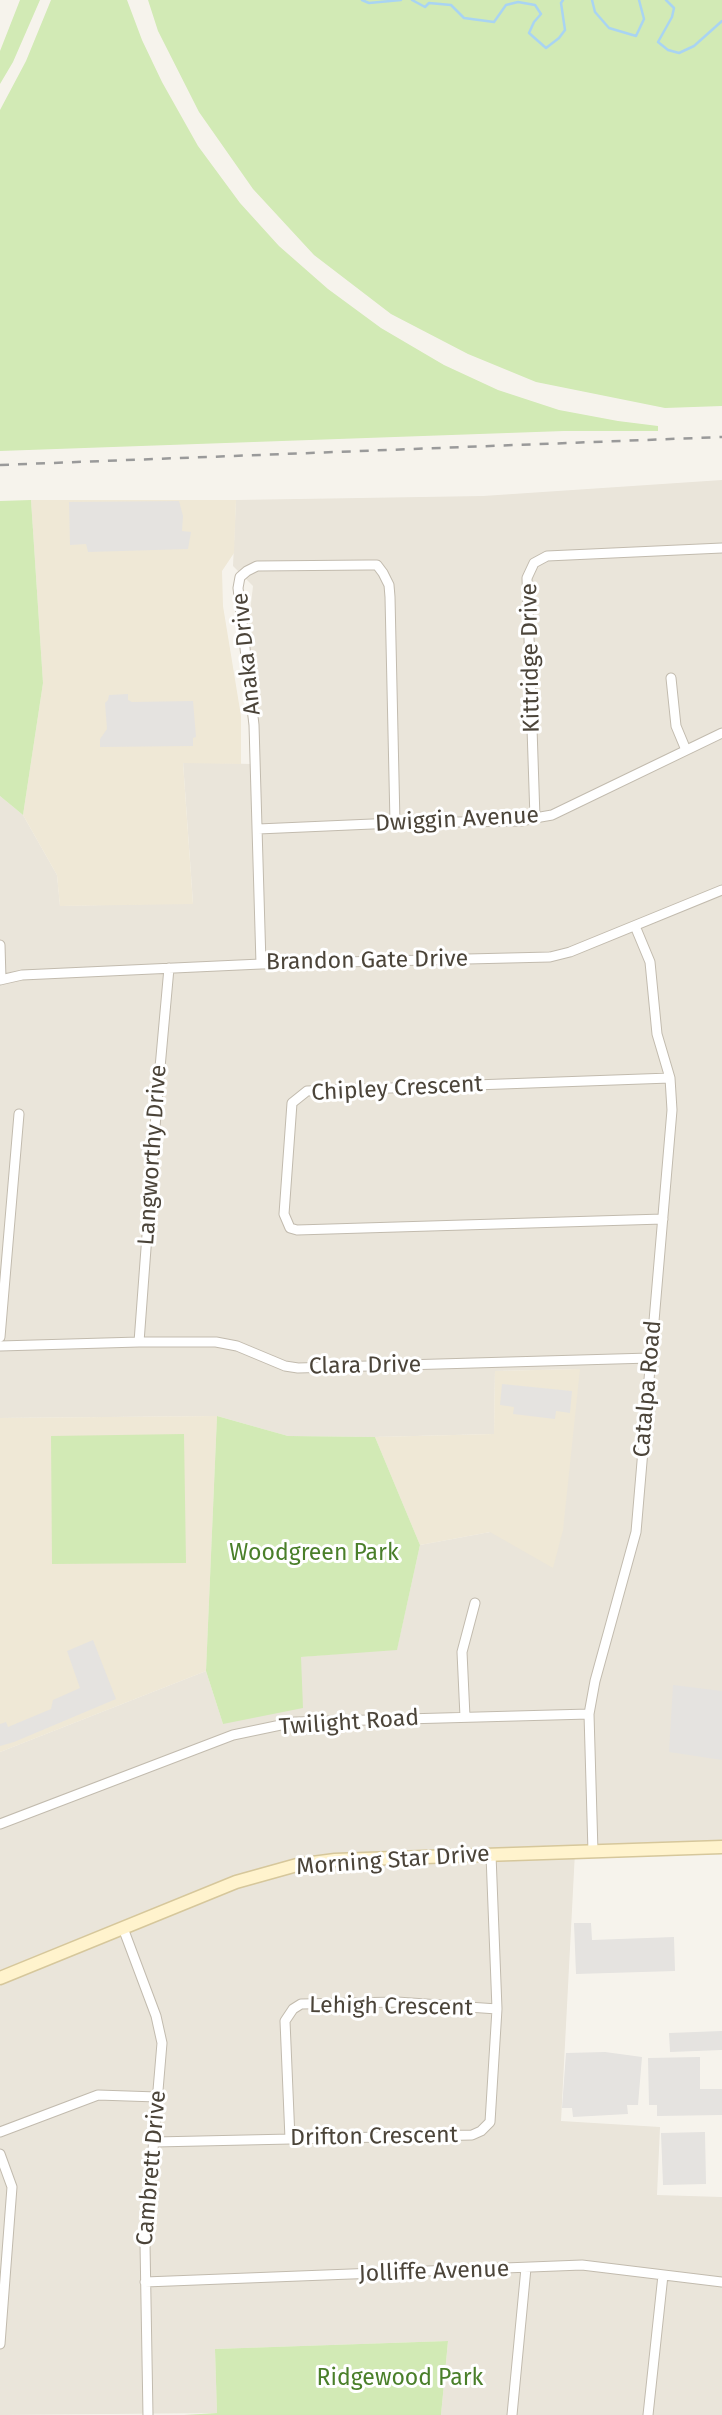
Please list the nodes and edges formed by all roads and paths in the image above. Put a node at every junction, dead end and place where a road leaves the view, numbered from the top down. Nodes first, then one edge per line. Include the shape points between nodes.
1 (722, 548) edge
2 (671, 678) dead end
3 (722, 733) edge
4 (686, 750) junction
5 (535, 818) junction
6 (395, 823) junction
7 (258, 829) junction
8 (722, 890) edge
9 (635, 926) junction
10 (0, 945) edge
11 (261, 964) junction
12 (169, 968) junction
13 (1, 979) edge
14 (670, 1078) junction
15 (19, 1114) dead end
16 (663, 1219) junction
17 (0, 1337) edge
18 (139, 1342) junction
19 (0, 1346) edge
20 (650, 1358) junction
21 (475, 1603) dead end
22 (589, 1714) junction
23 (466, 1717) junction
24 (0, 1824) edge
25 (722, 1847) edge
26 (593, 1852) junction
27 (491, 1855) junction
28 (123, 1928) junction
29 (0, 1978) edge
30 (496, 2009) junction
31 (157, 2098) junction
32 (0, 2132) edge
33 (290, 2139) junction
34 (155, 2142) junction
35 (0, 2154) edge
36 (526, 2268) junction
37 (663, 2276) junction
38 (145, 2282) junction
39 (722, 2282) edge
40 (0, 2344) edge
41 (148, 2415) edge
42 (512, 2415) edge
43 (648, 2415) edge

1 - 5 street, Kittridge Drive via 547,555 534,563 527,578
2 - 4 street via 676,726
3 - 4 street, Dwiggin Avenue
4 - 5 street, Dwiggin Avenue via 552,815
5 - 6 street, Dwiggin Avenue
6 - 7 street, Dwiggin Avenue
6 - 7 street, Anaka Drive via 390,597 383,573 377,565 257,566 240,577 238,588 254,716
7 - 11 street, Anaka Drive
8 - 9 street, Brandon Gate Drive
9 - 11 street, Brandon Gate Drive via 550,957
9 - 14 street, Catalpa Road via 650,962 657,1034
10 - 13 street
11 - 12 street, Brandon Gate Drive
12 - 13 street, Brandon Gate Drive
12 - 18 street, Langworthy Drive
14 - 16 street, Catalpa Road via 672,1110
14 - 16 street, Chipley Crescent via 307,1091 292,1103 284,1214 290,1228 297,1230
15 - 17 street
16 - 20 street, Catalpa Road
18 - 19 street, Clara Drive
18 - 20 street, Clara Drive via 216,1342 298,1368
20 - 22 street, Catalpa Road via 636,1532
21 - 23 street via 462,1652
22 - 23 street, Twilight Road
22 - 26 street, Catalpa Road
23 - 24 street, Twilight Road via 295,1723 233,1735
25 - 26 street, Morning Star Drive
26 - 27 street, Morning Star Drive
27 - 28 street, Morning Star Drive via 296,1865 236,1882
27 - 30 street, Drifton Crescent
28 - 29 street, Morning Star Drive
28 - 31 street, Cambrett Drive via 160,2029
30 - 33 street, Drifton Crescent via 490,2122 481,2131 472,2135
30 - 33 street, Lehigh Crescent via 397,2002 300,2004 285,2021
31 - 32 street via 98,2095
31 - 34 street, Cambrett Drive
33 - 34 street, Drifton Crescent
34 - 38 street, Cambrett Drive
35 - 40 street via 12,2187
36 - 37 street, Jolliffe Avenue via 582,2265
36 - 38 street, Jolliffe Avenue
36 - 42 street
37 - 39 street, Jolliffe Avenue
37 - 43 street
38 - 41 street, Cambrett Drive

